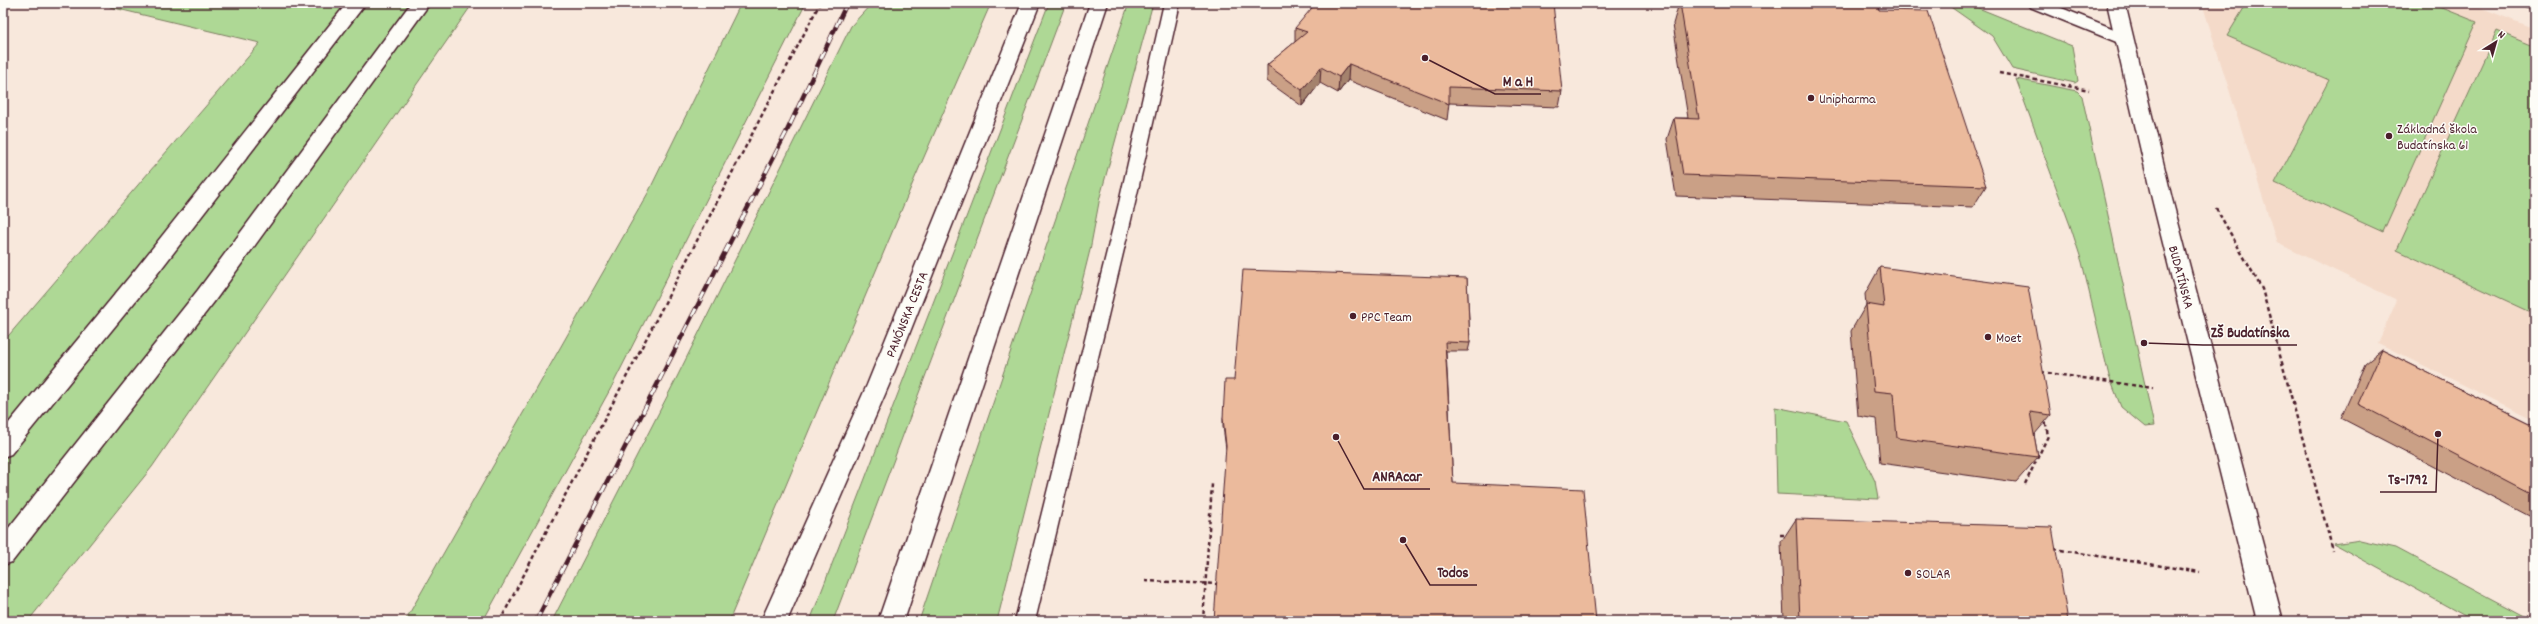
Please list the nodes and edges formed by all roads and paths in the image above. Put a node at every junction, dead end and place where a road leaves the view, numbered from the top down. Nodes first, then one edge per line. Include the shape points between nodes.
1 (357, 3) edge
2 (421, 3) edge
3 (820, 3) edge
4 (1031, 3) edge
5 (1099, 3) edge
6 (1172, 3) edge
7 (2035, 3) edge
8 (2116, 3) edge
9 (2124, 38) junction
10 (1999, 73) dead end
11 (2089, 90) dead end
12 (2216, 208) dead end
13 (2038, 378) edge
14 (2153, 388) dead end
15 (2044, 414) edge
16 (3, 447) edge
17 (1212, 484) dead end
18 (2025, 484) edge
19 (1780, 534) dead end
20 (1796, 535) edge
21 (2050, 548) edge
22 (2333, 551) dead end
23 (3, 554) edge
24 (2200, 572) dead end
25 (1145, 581) dead end
26 (1205, 583) junction
27 (1218, 584) edge
28 (500, 621) edge
29 (774, 621) edge
30 (891, 621) edge
31 (1025, 621) edge
32 (1203, 621) edge
33 (2270, 621) edge

1 - 16 main road via 143,276
2 - 23 main road via 206,296
3 - 28 path
4 - 29 main road, PANÓNSKA CESTA via 878,385
5 - 30 main road
6 - 31 lane via 1127,203
7 - 9 lane
8 - 9 main road, BUDATÍNSKA
9 - 33 main road, BUDATÍNSKA via 2162,199
10 - 11 path
12 - 22 path via 2262,289
13 - 14 path via 2036,371
15 - 18 path via 2048,436
17 - 26 path
19 - 20 path
21 - 24 path
25 - 26 path
26 - 27 path
26 - 32 path

